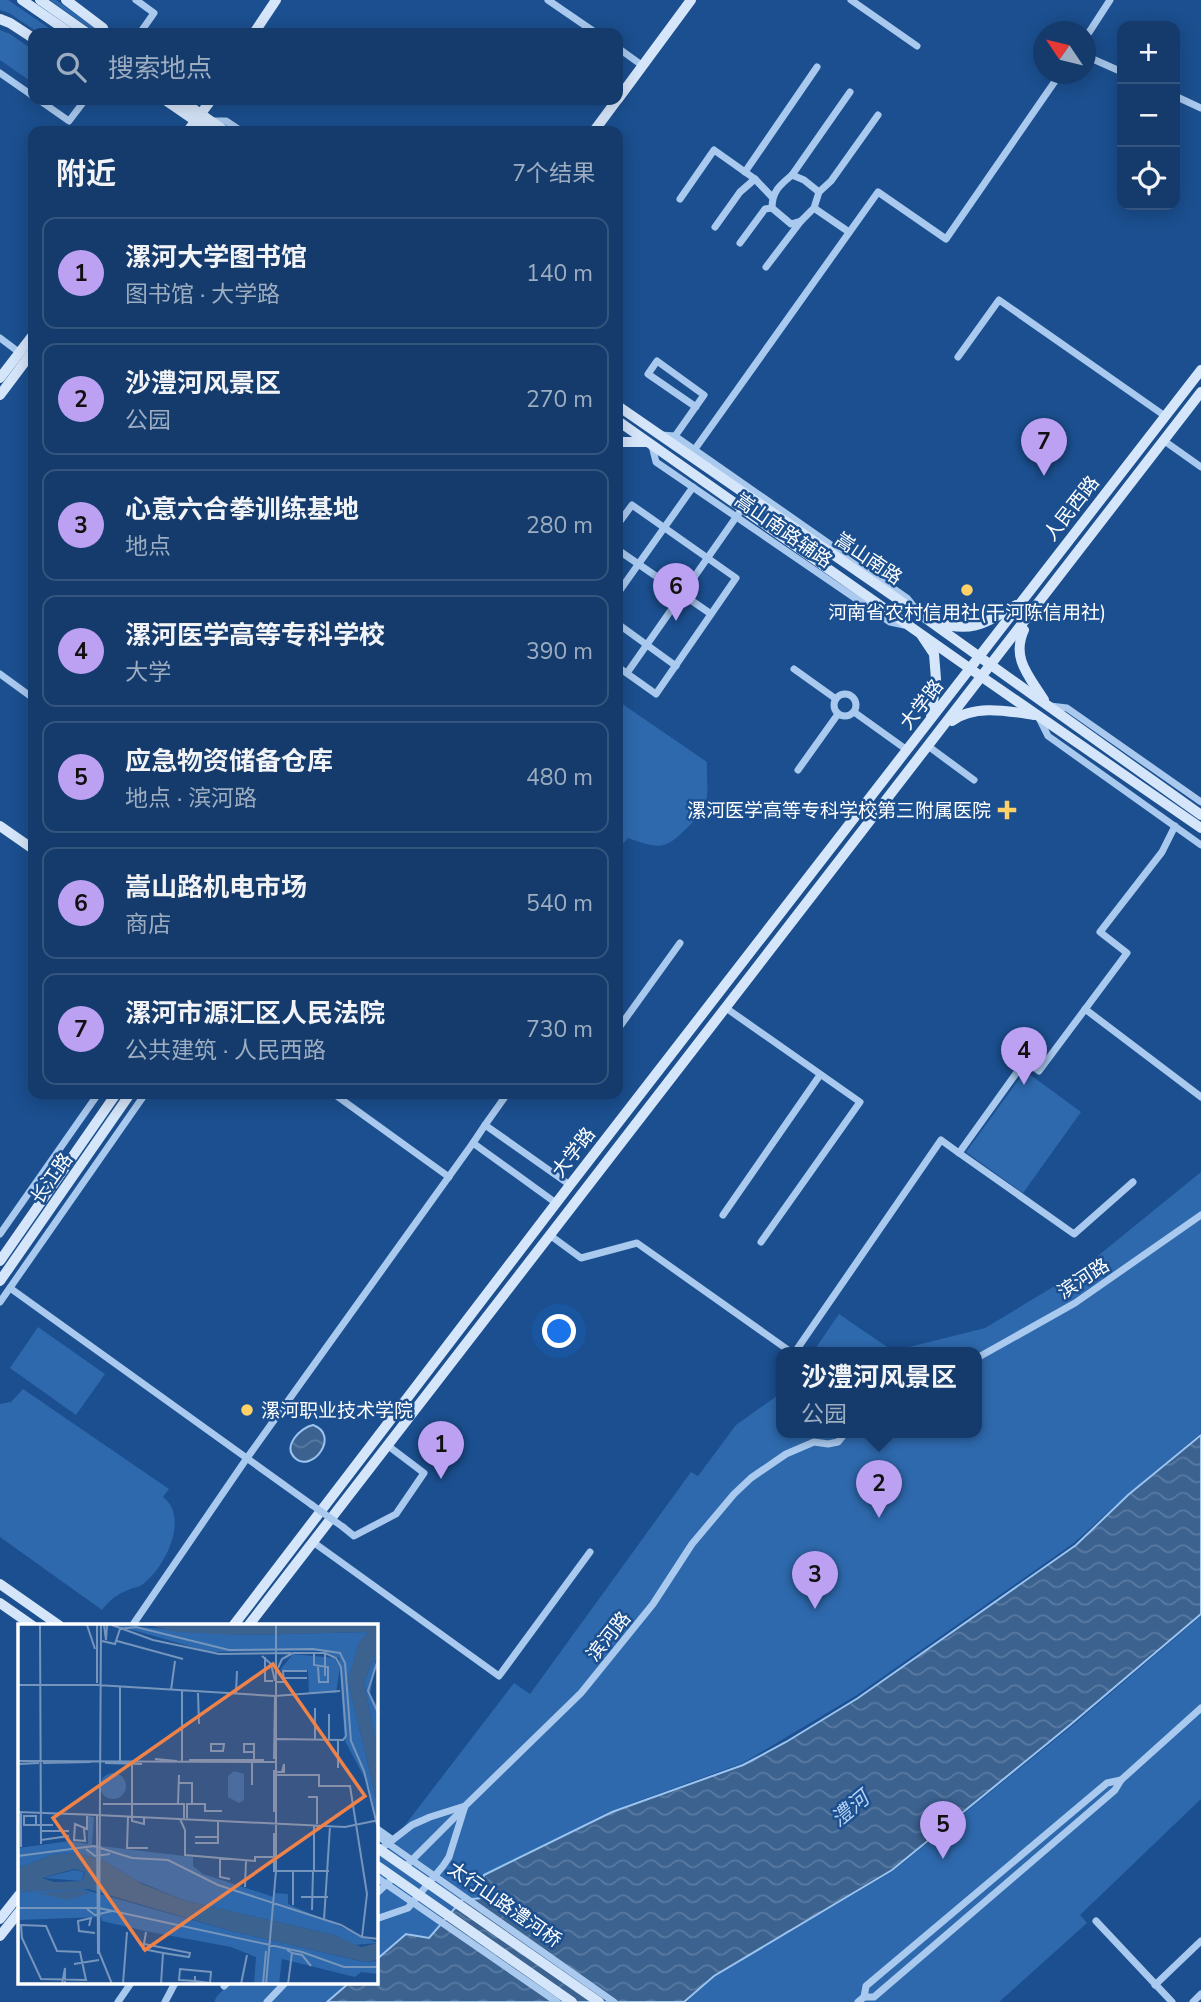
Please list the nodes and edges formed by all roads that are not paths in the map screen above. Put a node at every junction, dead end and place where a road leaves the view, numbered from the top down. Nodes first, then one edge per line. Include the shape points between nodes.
1 (22, 0) edge
2 (40, 0) edge
3 (66, 0) edge
4 (136, 0) edge
5 (276, 0) edge
6 (548, 0) edge
7 (691, 0) edge
8 (851, 0) edge
9 (1110, 0) edge
10 (0, 19) edge
11 (1096, 22) edge
12 (62, 28) edge
13 (80, 28) edge
14 (103, 28) edge
15 (143, 28) edge
16 (257, 28) edge
17 (589, 28) edge
18 (28, 35) edge
19 (917, 46) dead end
20 (623, 52) edge
21 (1096, 60) edge
22 (643, 66) junction
23 (817, 67) dead end
24 (1117, 70) edge
25 (0, 73) edge
26 (1053, 84) edge
27 (623, 92) edge
28 (850, 92) dead end
29 (28, 93) edge
30 (1180, 98) edge
31 (45, 105) edge
32 (81, 105) edge
33 (172, 105) edge
34 (185, 105) edge
35 (210, 105) edge
36 (614, 105) edge
37 (1201, 108) edge
38 (878, 115) dead end
39 (204, 126) edge
40 (234, 126) edge
41 (598, 126) edge
42 (745, 172) junction
43 (792, 175) junction
44 (755, 179) junction
45 (820, 192) junction
46 (772, 197) junction
47 (680, 199) dead end
48 (772, 208) junction
49 (814, 208) junction
50 (802, 221) junction
51 (715, 227) dead end
52 (849, 232) junction
53 (740, 243) dead end
54 (766, 267) dead end
55 (0, 338) edge
56 (28, 341) edge
57 (19, 353) junction
58 (958, 357) dead end
59 (28, 358) edge
60 (1201, 370) edge
61 (0, 378) edge
62 (1201, 392) edge
63 (0, 395) edge
64 (696, 407) junction
65 (623, 410) edge
66 (1165, 416) junction
67 (623, 425) edge
68 (673, 439) junction
69 (1163, 440) junction
70 (623, 442) edge
71 (649, 444) junction
72 (695, 449) junction
73 (1201, 467) edge
74 (693, 487) junction
75 (739, 512) junction
76 (623, 517) edge
77 (664, 528) junction
78 (623, 554) edge
79 (708, 558) junction
80 (638, 564) junction
81 (623, 586) edge
82 (682, 594) junction
83 (1021, 602) junction
84 (1031, 613) junction
85 (711, 614) junction
86 (924, 617) junction
87 (623, 628) edge
88 (915, 629) junction
89 (647, 645) junction
90 (979, 656) junction
91 (991, 665) junction
92 (676, 666) junction
93 (794, 668) dead end
94 (970, 668) junction
95 (623, 670) edge
96 (627, 673) junction
97 (0, 674) edge
98 (982, 677) junction
99 (28, 694) edge
100 (836, 698) junction
101 (1047, 706) junction
102 (854, 712) junction
103 (838, 714) junction
104 (1039, 716) junction
105 (931, 720) junction
106 (941, 729) junction
107 (928, 746) junction
108 (907, 750) junction
109 (798, 770) dead end
110 (974, 779) dead end
111 (1201, 802) edge
112 (1201, 815) edge
113 (0, 826) edge
114 (1175, 826) junction
115 (1201, 828) edge
116 (834, 844) junction
117 (1201, 845) edge
118 (28, 846) edge
119 (845, 853) junction
120 (680, 943) dead end
121 (726, 1008) junction
122 (1085, 1009) junction
123 (623, 1022) edge
124 (820, 1075) junction
125 (1201, 1097) edge
126 (94, 1099) edge
127 (113, 1099) edge
128 (127, 1099) edge
129 (141, 1099) edge
130 (341, 1099) edge
131 (503, 1099) edge
132 (485, 1125) junction
133 (473, 1143) junction
134 (959, 1153) junction
135 (449, 1177) junction
136 (1133, 1182) dead end
137 (570, 1185) junction
138 (556, 1203) junction
139 (723, 1215) dead end
140 (1201, 1215) edge
141 (0, 1234) edge
142 (551, 1236) junction
143 (761, 1242) dead end
144 (0, 1261) edge
145 (5, 1284) edge
146 (0, 1302) edge
147 (786, 1347) edge
148 (796, 1347) edge
149 (982, 1355) edge
150 (816, 1438) edge
151 (841, 1438) edge
152 (814, 1442) junction
153 (387, 1445) junction
154 (247, 1458) junction
155 (313, 1542) junction
156 (590, 1552) dead end
157 (0, 1584) edge
158 (0, 1603) edge
159 (30, 1624) edge
160 (57, 1624) edge
161 (133, 1624) edge
162 (235, 1624) edge
163 (249, 1624) edge
164 (1201, 1708) edge
165 (1121, 1780) junction
166 (466, 1806) junction
167 (378, 1830) edge
168 (1050, 1831) junction
169 (378, 1836) edge
170 (1057, 1840) junction
171 (391, 1842) junction
172 (378, 1848) edge
173 (378, 1850) edge
174 (408, 1863) junction
175 (378, 1867) edge
176 (378, 1878) edge
177 (391, 1881) junction
178 (378, 1892) edge
179 (18, 1896) edge
180 (965, 1904) junction
181 (18, 1913) edge
182 (972, 1913) junction
183 (378, 1918) edge
184 (0, 1919) edge
185 (1096, 1921) dead end
186 (0, 1936) edge
187 (1201, 1941) edge
188 (130, 1984) edge
189 (174, 1984) edge
190 (284, 1984) edge
191 (1155, 1985) junction
192 (1201, 1994) edge
193 (861, 2000) edge
194 (118, 2002) edge
195 (165, 2002) edge
196 (267, 2002) edge
197 (557, 2002) edge
198 (572, 2002) edge
199 (598, 2002) edge
200 (614, 2002) edge
201 (1172, 2002) edge
202 (1193, 2002) edge

1 - 12 main road
2 - 13 main road
3 - 14 main road
4 - 15 street via 154,12
5 - 16 main road
6 - 17 street
7 - 22 main road
8 - 19 street
9 - 11 street
10 - 18 main road
20 - 22 street
21 - 24 street
22 - 27 main road
23 - 42 street
25 - 29 street
26 - 52 street via 946,239 877,192
28 - 43 street
30 - 37 street
31 - 32 street via 69,121
33 - 39 main road
34 - 39 main road
35 - 39 main road
36 - 41 main road
38 - 45 street
39 - 40 street via 226,121
42 - 44 street
42 - 47 street via 714,150
43 - 45 street
43 - 46 street
44 - 46 street
44 - 51 street
45 - 49 street
46 - 48 street
48 - 50 street via 790,224
48 - 53 street via 765,209
49 - 50 street
49 - 52 street
50 - 54 street
52 - 72 street
55 - 57 street
56 - 57 main road
57 - 61 main road
58 - 66 street via 999,300
59 - 63 main road
60 - 66 main road, 人民西路
62 - 69 main road, 人民西路
64 - 64 street via 704,395 657,361 648,374
64 - 68 street
65 - 68 main road, 嵩山南路 via 659,435
66 - 83 main road, 人民西路
67 - 71 main road, 嵩山南路
68 - 72 street, 嵩山南路辅路
68 - 86 main road, 嵩山南路
69 - 73 street
69 - 84 main road, 人民西路
70 - 71 main road
71 - 74 street, 嵩山南路辅路 via 656,462
71 - 75 main road, 嵩山南路
72 - 86 street, 嵩山南路辅路 via 907,598
74 - 75 street, 嵩山南路辅路
74 - 77 street
75 - 79 street
75 - 88 main road, 嵩山南路
76 - 77 street via 632,505
77 - 79 street
77 - 80 street
78 - 80 street
79 - 82 street
79 - 85 street via 736,578
80 - 81 street
80 - 82 street
82 - 85 street
82 - 89 street
83 - 86 main road via 981,625 955,628
83 - 90 main road, 人民西路
84 - 91 main road, 人民西路
84 - 101 main road via 1017,643 1022,664
85 - 92 street
86 - 90 main road, 嵩山南路
87 - 89 street
88 - 94 main road, 嵩山南路
88 - 105 main road via 934,654
89 - 92 street
89 - 96 street
90 - 91 main road, 嵩山南路
90 - 94 main road, 人民西路
91 - 98 main road, 人民西路
91 - 101 main road, 嵩山南路
92 - 96 street via 656,694
93 - 100 street
94 - 98 main road, 嵩山南路
94 - 105 main road, 大学路
95 - 96 street
97 - 99 street
98 - 104 main road, 嵩山南路
98 - 106 main road, 大学路
100 - 102 street via 853,697
100 - 103 street
101 - 111 street via 1068,708
101 - 112 main road, 嵩山南路
102 - 103 street via 846,717
102 - 108 street
103 - 109 street
104 - 106 main road via 997,710 961,714
104 - 114 street via 1048,736
104 - 115 main road, 嵩山南路
105 - 108 main road, 大学路
106 - 107 main road, 大学路
107 - 110 street
107 - 119 main road, 大学路
108 - 116 main road, 大学路
113 - 118 main road
114 - 117 street
114 - 122 street via 1162,852 1100,932 1127,953
116 - 119 main road
116 - 137 main road, 大学路
119 - 121 main road, 大学路
120 - 123 street
121 - 124 street
121 - 142 main road, 大学路
122 - 125 street
122 - 134 street via 1039,1071 1025,1060
124 - 139 street
124 - 143 street via 860,1102
126 - 141 street
127 - 144 main road, 长江路
128 - 145 main road, 长江路
129 - 145 street
130 - 135 street
131 - 132 street
132 - 133 street
132 - 137 street
133 - 135 street
133 - 138 street
134 - 136 street via 1074,1234
134 - 148 street via 941,1140
135 - 154 street
137 - 138 main road, 大学路
138 - 162 main road, 大学路
140 - 149 street, 滨河路 via 1075,1303
142 - 147 street via 581,1258 637,1243
142 - 153 main road, 大学路
145 - 146 street
145 - 154 street
150 - 152 street
151 - 152 street, 滨河路 via 828,1444
152 - 166 street, 滨河路 via 786,1454 734,1493 581,1693
153 - 154 street, bridge via 424,1473 396,1514 354,1536
153 - 155 main road, 大学路
154 - 161 street
155 - 156 street via 499,1676
155 - 163 main road, 大学路
157 - 160 main road
158 - 159 main road
164 - 165 street
165 - 168 street via 1107,1783
165 - 170 street
166 - 171 street, 滨河路 via 412,1825
166 - 174 street
166 - 183 street via 443,1866 408,1908
167 - 171 street
168 - 170 street
168 - 180 street
169 - 171 street, 太行山路澧河桥, bridge
170 - 182 street
171 - 172 street, 滨河路
171 - 174 street, 太行山路澧河桥, bridge
173 - 174 main road, 太行山路澧河桥, bridge
174 - 199 main road, 太行山路澧河桥, bridge
174 - 200 street, 太行山路澧河桥, bridge
175 - 177 main road, bridge
176 - 177 street, bridge
177 - 178 street
177 - 197 street, bridge
177 - 198 main road, bridge
179 - 184 main road
180 - 182 street
180 - 193 street via 866,1986
181 - 186 main road
182 - 193 street via 874,1997
185 - 191 street
187 - 191 street
188 - 194 street
189 - 195 street
190 - 196 street
191 - 201 street
192 - 202 street

